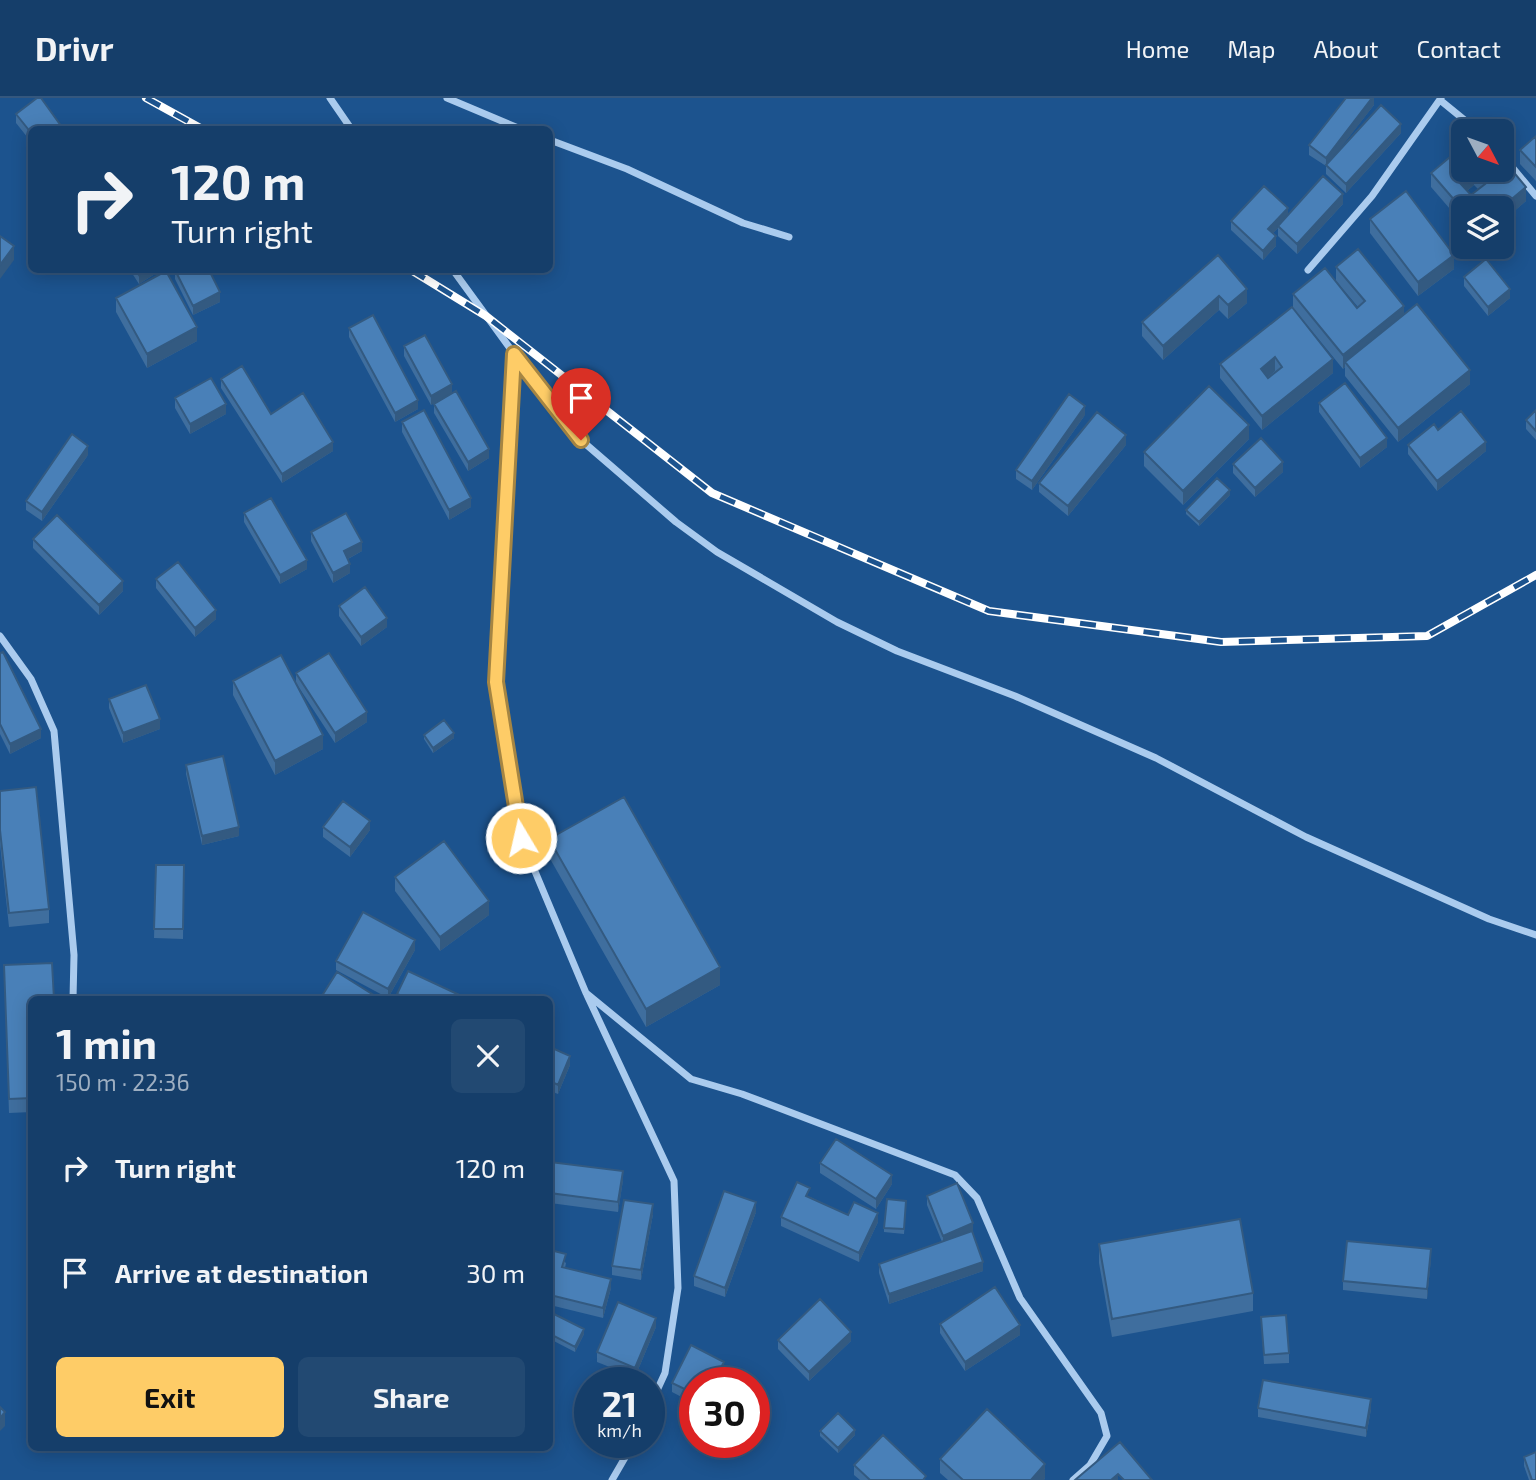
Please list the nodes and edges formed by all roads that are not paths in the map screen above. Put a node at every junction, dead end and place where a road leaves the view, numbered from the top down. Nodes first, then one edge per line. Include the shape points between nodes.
1 (330, 98) edge
2 (447, 98) edge
3 (1441, 99) edge
4 (1464, 119) edge
5 (349, 126) edge
6 (514, 126) edge
7 (553, 141) edge
8 (1514, 169) edge
9 (1536, 196) edge
10 (789, 237) dead end
11 (1308, 270) dead end
12 (455, 273) edge
13 (514, 354) junction
14 (0, 636) edge
15 (1536, 934) edge
16 (586, 993) junction
17 (73, 996) edge
18 (665, 1373) edge
19 (625, 1458) edge
20 (612, 1480) edge
21 (1073, 1480) edge

1 - 5 street
2 - 6 street
3 - 4 street
3 - 11 street via 1372,196
7 - 10 street via 627,169 743,223
8 - 9 street
12 - 13 street
13 - 15 street via 581,440 634,488 717,552 837,622 1156,758 1306,837 1489,919
13 - 16 street via 496,682 521,838
14 - 17 street via 31,679 54,731 74,955
16 - 18 street via 674,1181 678,1288
16 - 21 street via 691,1079 743,1094 955,1175 976,1198 1020,1298 1101,1412 1107,1436 1090,1465
19 - 20 street

